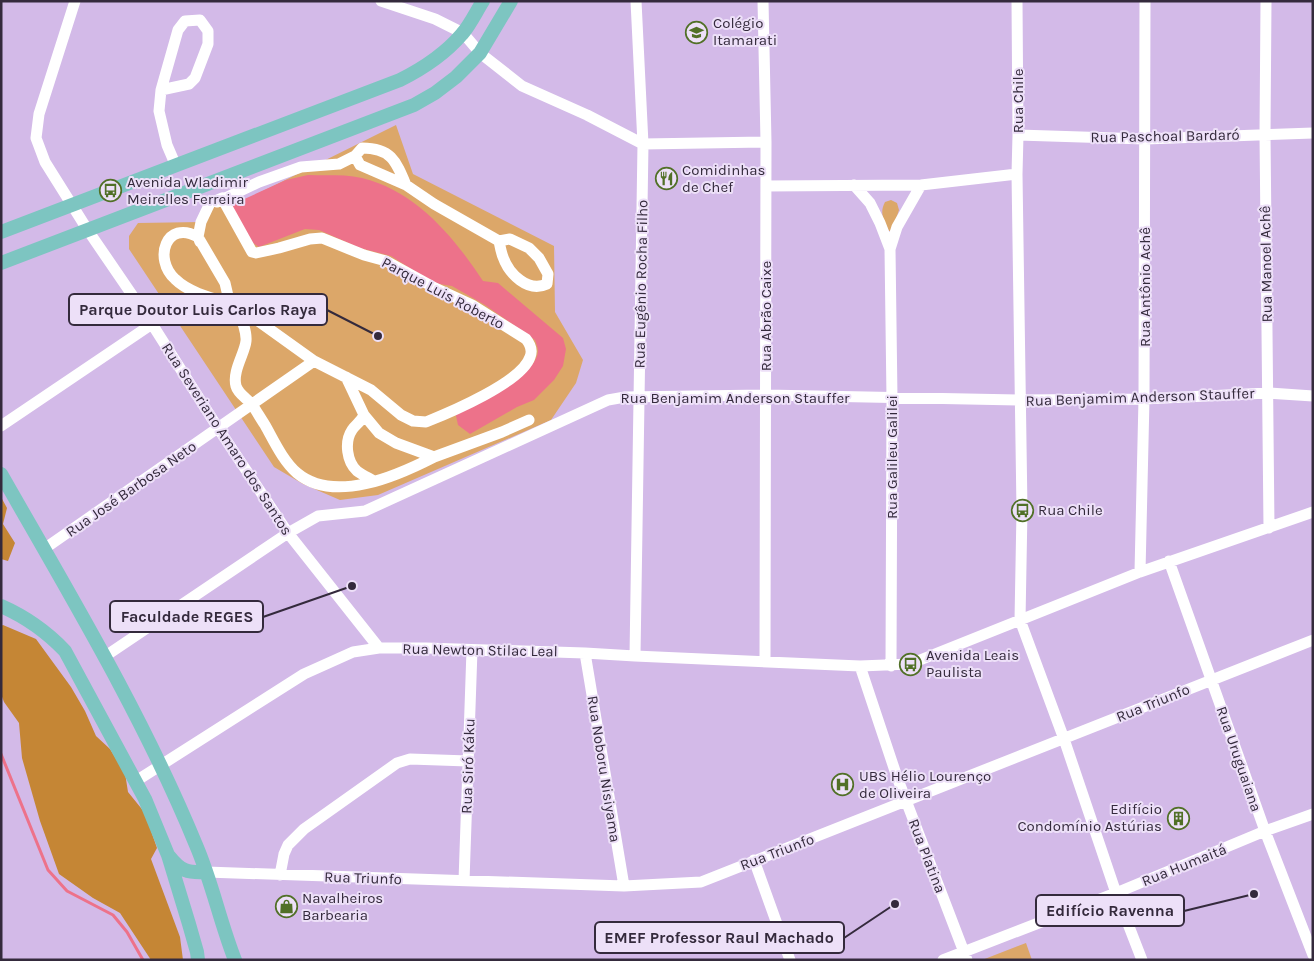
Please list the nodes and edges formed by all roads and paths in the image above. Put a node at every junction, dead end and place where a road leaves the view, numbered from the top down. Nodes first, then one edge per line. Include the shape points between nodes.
1 (75, 1) edge
2 (380, 1) edge
3 (483, 1) edge
4 (511, 1) edge
5 (636, 1) edge
6 (763, 1) edge
7 (1017, 1) edge
8 (1145, 1) edge
9 (1266, 1) edge
10 (463, 33) junction
11 (480, 53) junction
12 (161, 90) junction
13 (1313, 133) edge
14 (1265, 134) junction
15 (1018, 135) junction
16 (1145, 139) junction
17 (766, 142) junction
18 (643, 144) junction
19 (355, 156) junction
20 (176, 166) junction
21 (1017, 174) junction
22 (406, 184) junction
23 (854, 185) junction
24 (921, 185) junction
25 (766, 186) junction
26 (222, 198) junction
27 (73, 205) junction
28 (87, 229) junction
29 (1, 232) edge
30 (198, 237) junction
31 (499, 240) junction
32 (890, 249) junction
33 (1, 263) edge
34 (224, 301) junction
35 (236, 305) junction
36 (152, 324) junction
37 (314, 361) junction
38 (346, 377) junction
39 (1268, 393) junction
40 (766, 395) junction
41 (638, 396) junction
42 (1313, 396) edge
43 (892, 398) junction
44 (1144, 399) junction
45 (1020, 400) junction
46 (252, 405) junction
47 (364, 415) junction
48 (529, 420) dead end
49 (1, 426) edge
50 (218, 428) junction
51 (434, 457) junction
52 (1, 474) edge
53 (374, 481) junction
54 (1313, 512) edge
55 (1269, 528) junction
56 (288, 533) junction
57 (44, 550) junction
58 (1170, 561) junction
59 (1140, 572) junction
60 (1, 606) edge
61 (1020, 620) junction
62 (1313, 640) edge
63 (379, 648) junction
64 (472, 650) junction
65 (585, 652) junction
66 (635, 656) junction
67 (104, 657) junction
68 (765, 662) junction
69 (860, 666) junction
70 (892, 666) junction
71 (1212, 680) junction
72 (1064, 738) junction
73 (468, 760) junction
74 (161, 766) junction
75 (136, 781) junction
76 (906, 802) junction
77 (1313, 814) edge
78 (1265, 831) junction
79 (168, 855) junction
80 (754, 860) junction
81 (206, 872) junction
82 (280, 875) junction
83 (464, 881) junction
84 (624, 886) junction
85 (1116, 892) junction
86 (965, 956) edge
87 (1313, 956) edge
88 (198, 960) edge
89 (235, 960) edge
90 (790, 960) edge
91 (943, 960) edge
92 (1142, 960) edge

1 - 27 street, Rua Severiano Amaro dos Santos via 39,114 36,138 45,162
2 - 10 street via 435,19
3 - 10 main road
4 - 11 main road
5 - 18 street, Rua Eugênio Rocha Filho
6 - 17 street, Rua Abrão Caixe
7 - 15 street, Rua Chile
8 - 16 street, Rua Antônio Achê
9 - 14 street, Rua Manoel Achê
10 - 11 street
10 - 20 main road via 422,69 400,80
11 - 18 street via 522,86
11 - 28 main road via 436,93 414,105
12 - 12 street via 178,30 186,21 200,20 208,31 208,44 195,78 189,84
12 - 20 street via 159,111
13 - 14 street, Rua Paschoal Bardaró
14 - 16 street, Rua Paschoal Bardaró
14 - 39 street, Rua Manoel Achê
15 - 16 street, Rua Paschoal Bardaró
15 - 21 street, Rua Chile
16 - 44 street, Rua Antônio Achê
17 - 18 street
17 - 25 street, Rua Abrão Caixe
18 - 41 street, Rua Eugênio Rocha Filho
19 - 22 street via 360,165
19 - 22 street via 362,148 371,148 392,156
19 - 26 street via 339,164 301,167
20 - 27 main road
21 - 24 street
21 - 45 street, Rua Chile
22 - 31 street via 434,204
23 - 24 street
23 - 25 street
23 - 32 street, Rua Galileu Galilei via 870,203
24 - 32 street, Rua Galileu Galilei via 897,227
25 - 40 street, Rua Abrão Caixe
26 - 30 street via 209,208 200,222
26 - 38 street, Parque Luis Roberto via 252,252 322,238 386,261 472,306 526,338 530,346 531,355 526,366 504,384 426,422 413,421 401,415 371,390
27 - 28 street, Rua Severiano Amaro dos Santos
27 - 29 main road
28 - 33 main road
28 - 36 street, Rua Severiano Amaro dos Santos
30 - 34 street
30 - 34 street via 190,232 177,232 168,239 163,256 166,270 190,289
30 - 35 street, Parque Luis Roberto via 225,283 228,296
31 - 31 street via 503,259 519,280 539,288 546,284 548,274 529,248 510,239
32 - 43 street, Rua Galileu Galilei
34 - 35 street
35 - 37 street, Parque Luis Roberto
35 - 46 street via 246,342 235,384
36 - 49 street
36 - 50 street, Rua Severiano Amaro dos Santos
37 - 38 street, Parque Luis Roberto
37 - 46 street
38 - 47 street
39 - 42 street, Rua Benjamim Anderson Stauffer
39 - 44 street, Rua Benjamim Anderson Stauffer
39 - 55 street, Rua Manoel Achê
40 - 41 street, Rua Benjamim Anderson Stauffer
40 - 43 street, Rua Benjamim Anderson Stauffer
40 - 68 street, Rua Abrão Caixe
41 - 56 street, Rua Benjamim Anderson Stauffer via 608,400 365,511 318,516
41 - 66 street, Rua Eugênio Rocha Filho
43 - 45 street, Rua Benjamim Anderson Stauffer
43 - 70 street, Rua Galileu Galilei
44 - 45 street, Rua Benjamim Anderson Stauffer
44 - 59 street, Rua Antônio Achê
45 - 61 street, Rua Chile
46 - 50 street
46 - 53 street via 297,473 335,488
47 - 51 street via 379,432 396,443
47 - 53 street via 350,432 347,447 351,464
48 - 51 street
50 - 56 street, Rua Severiano Amaro dos Santos
50 - 57 street, Rua José Barbosa Neto
51 - 53 street via 409,470
52 - 57 main road
54 - 55 street
55 - 58 street
56 - 63 street, Rua Severiano Amaro dos Santos
56 - 67 street, Rua Benjamim Anderson Stauffer
57 - 67 main road
58 - 59 street
58 - 71 street, Rua Uruguaiana
59 - 61 street
60 - 75 main road via 33,622 65,651
61 - 70 street via 910,664
61 - 72 street, Rua Chile
62 - 71 street, Rua Triunfo
63 - 64 street, Rua Newton Stilac Leal
63 - 74 street, Rua Newton Stilac Leal via 353,652 304,674
64 - 65 street, Rua Newton Stilac Leal
64 - 73 street, Rua Siró Káku
65 - 66 street, Rua Newton Stilac Leal
65 - 84 street, Rua Noboru Nisiyama
66 - 68 street, Rua Newton Stilac Leal
67 - 74 main road
68 - 69 street, Rua Newton Stilac Leal
69 - 70 street
69 - 76 street, Rua Platina
71 - 72 street, Rua Triunfo
71 - 78 street, Rua Uruguaiana
72 - 76 street, Rua Triunfo
72 - 85 street, Rua Chile
73 - 82 street via 410,759 396,763 288,845
73 - 83 street, Rua Siró Káku
74 - 75 street, Rua Newton Stilac Leal
74 - 81 main road
75 - 79 main road
76 - 80 street, Rua Triunfo
76 - 86 street, Rua Platina
77 - 78 street, Rua Humaitá
78 - 85 street, Rua Humaitá
78 - 87 street, Rua Uruguaiana
79 - 81 main road via 186,871
79 - 88 main road
80 - 84 street, Rua Triunfo via 701,882
80 - 90 street
81 - 82 street, Rua Triunfo
81 - 89 main road
82 - 83 street, Rua Triunfo
83 - 84 street, Rua Triunfo
85 - 86 street, Rua Humaitá
85 - 92 street, Rua Chile
86 - 91 street, Rua Humaitá

